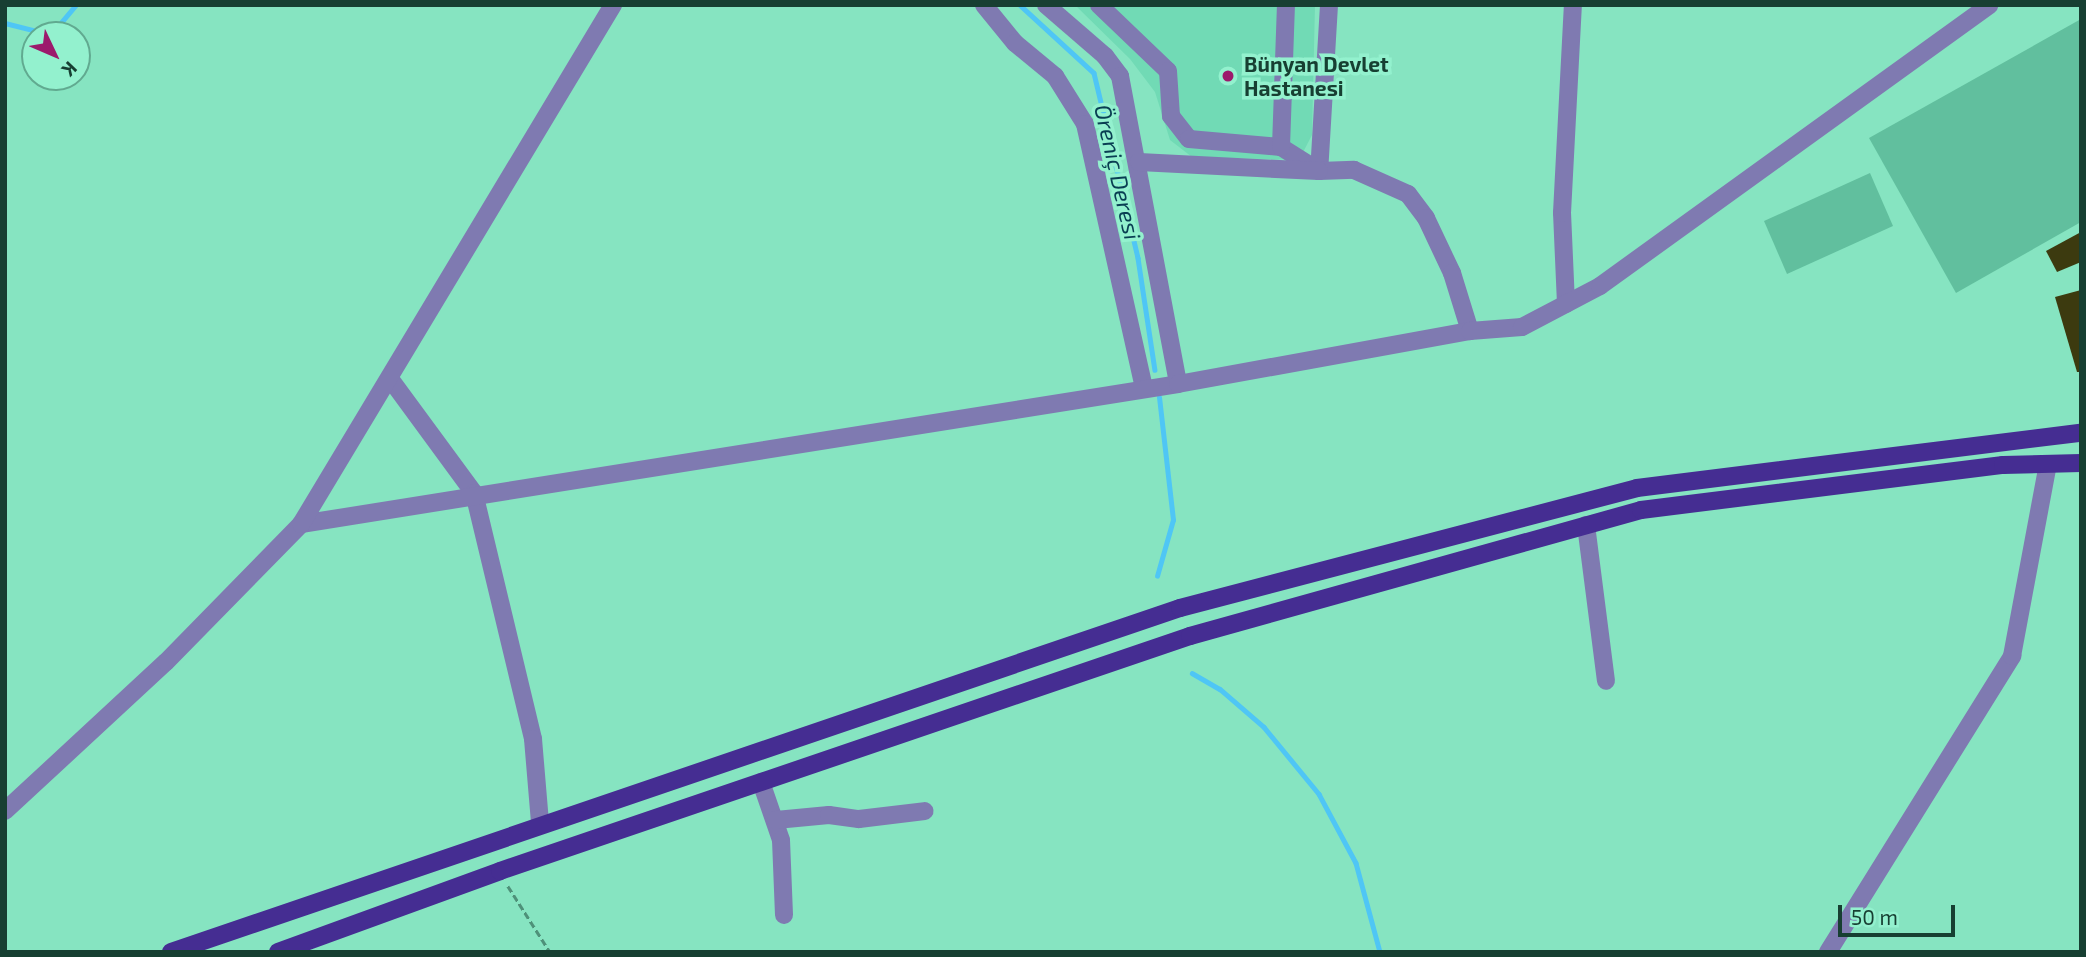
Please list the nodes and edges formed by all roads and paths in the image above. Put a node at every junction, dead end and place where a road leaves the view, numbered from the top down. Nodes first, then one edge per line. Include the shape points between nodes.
1 (613, 5) edge
2 (984, 5) edge
3 (1046, 5) edge
4 (1099, 5) edge
5 (1286, 5) edge
6 (1329, 5) edge
7 (1573, 5) edge
8 (1989, 5) edge
9 (1281, 147) junction
10 (1139, 162) junction
11 (1319, 171) junction
12 (1566, 304) junction
13 (1469, 331) junction
14 (391, 380) junction
15 (1178, 384) junction
16 (1144, 389) junction
17 (2081, 433) edge
18 (2081, 463) edge
19 (2048, 464) junction
20 (474, 493) junction
21 (301, 524) junction
22 (1586, 526) junction
23 (1606, 681) dead end
24 (761, 782) junction
25 (5, 811) edge
26 (925, 811) dead end
27 (776, 820) junction
28 (540, 823) junction
29 (500, 871) junction
30 (784, 915) dead end
31 (171, 952) edge
32 (278, 952) edge
33 (550, 952) edge
34 (1828, 952) edge

1 - 14 street
2 - 16 street via 1016,43 1055,76 1085,124
3 - 10 street via 1105,56 1121,76
4 - 9 street via 1168,71 1171,116 1189,139
5 - 9 street
6 - 11 street
7 - 12 street via 1562,213
8 - 12 street via 1600,286
9 - 11 street
10 - 11 street
10 - 15 street
11 - 13 street via 1354,170 1408,194 1426,218 1452,273
12 - 13 street via 1522,327
13 - 15 street
14 - 20 street
14 - 21 street
15 - 16 street
16 - 20 street
17 - 28 main road via 1637,488 1180,608
18 - 19 main road
19 - 22 main road via 2003,465 1641,510
19 - 34 street via 2012,656
20 - 21 street
20 - 28 street via 533,739
21 - 25 street via 166,662
22 - 23 street
22 - 24 main road via 1190,636
24 - 27 street
24 - 29 main road
26 - 27 street via 859,819 829,815
27 - 30 street
28 - 31 main road
29 - 32 main road
29 - 33 path

